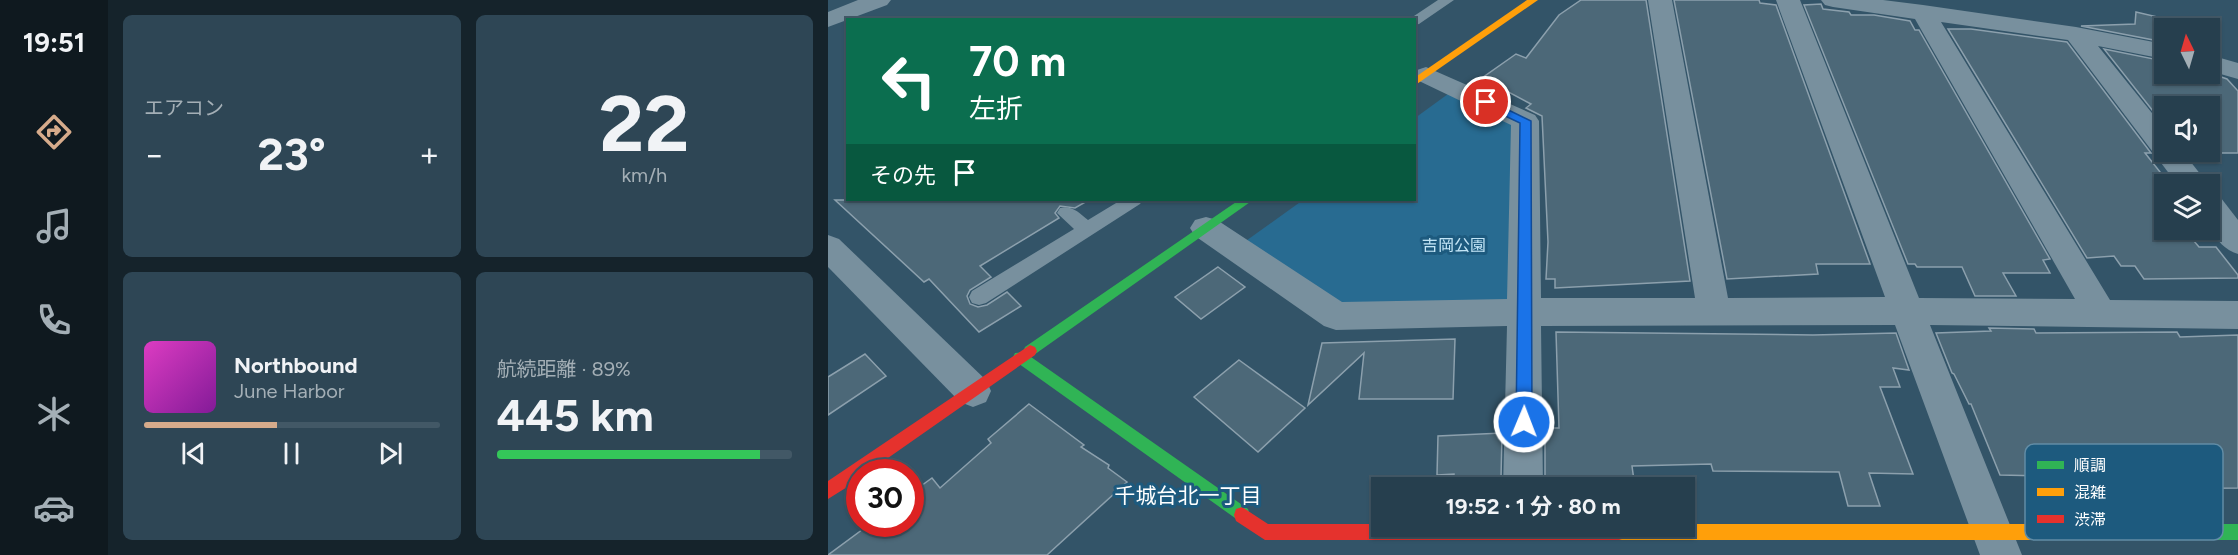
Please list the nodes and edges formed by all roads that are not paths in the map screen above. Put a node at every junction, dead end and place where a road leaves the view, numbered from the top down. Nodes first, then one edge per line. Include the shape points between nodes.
1 (879, 0) edge
2 (1423, 0) edge
3 (1533, 0) edge
4 (1660, 0) edge
5 (1788, 0) edge
6 (1833, 0) edge
7 (1443, 3) edge
8 (1923, 12) junction
9 (828, 20) edge
10 (1416, 20) edge
11 (2076, 34) junction
12 (2154, 49) edge
13 (2220, 66) edge
14 (2238, 71) edge
15 (1420, 79) edge
16 (2154, 134) edge
17 (2176, 162) edge
18 (2185, 174) edge
19 (1132, 201) edge
20 (1246, 201) edge
21 (1066, 213) dead end
22 (2220, 219) edge
23 (1206, 228) junction
24 (1087, 229) junction
25 (2238, 242) edge
26 (828, 247) edge
27 (979, 297) dead end
28 (1908, 311) junction
29 (1525, 312) junction
30 (1714, 312) junction
31 (2100, 314) junction
32 (2238, 315) edge
33 (1020, 357) junction
34 (973, 391) junction
35 (1523, 477) edge
36 (828, 491) edge
37 (1371, 531) edge
38 (1656, 537) edge
39 (2174, 540) edge
40 (1755, 543) edge
41 (1996, 543) edge

1 - 9 street
2 - 7 lane
3 - 15 street
4 - 30 street
5 - 28 street
6 - 8 street
7 - 10 lane
8 - 11 street
8 - 31 street
11 - 12 street
11 - 16 street
13 - 14 street
15 - 29 street via 1526,121
17 - 18 street
19 - 24 lane
20 - 23 street
21 - 24 lane
22 - 25 street
23 - 29 street via 1336,316
23 - 33 street
24 - 27 lane
26 - 34 street
28 - 30 street
28 - 31 street
28 - 41 street
29 - 30 street
29 - 35 street
31 - 32 street
33 - 34 street
33 - 37 street via 1265,532
34 - 36 street
38 - 40 street
39 - 41 street
40 - 41 street

